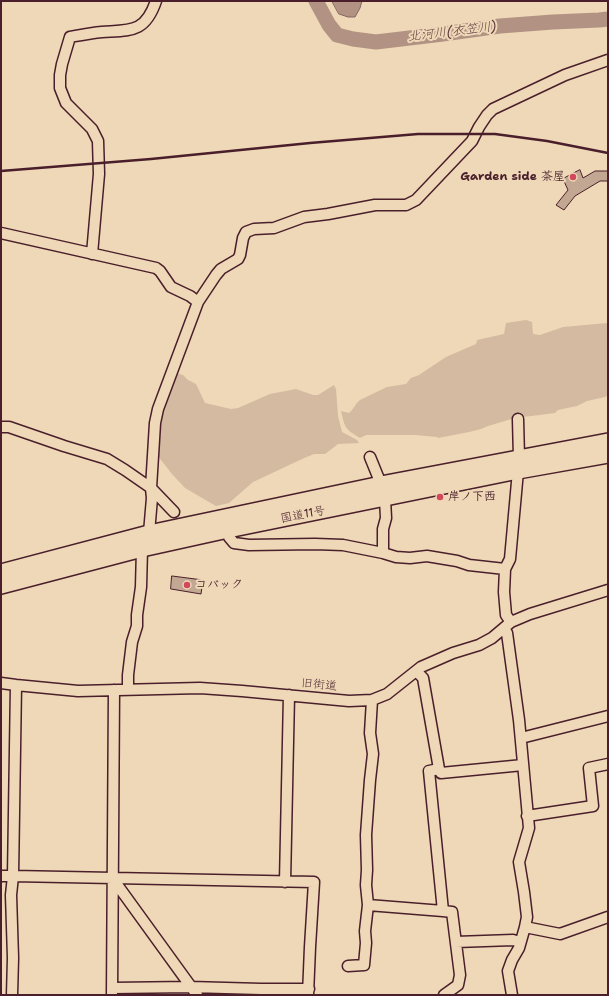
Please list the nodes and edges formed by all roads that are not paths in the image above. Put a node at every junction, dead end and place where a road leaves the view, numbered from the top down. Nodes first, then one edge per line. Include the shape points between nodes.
1 (156, 1) edge
2 (608, 60) edge
3 (1, 233) edge
4 (92, 254) junction
5 (198, 302) junction
6 (518, 419) dead end
7 (1, 426) edge
8 (608, 441) edge
9 (608, 455) edge
10 (370, 457) dead end
11 (518, 465) junction
12 (151, 488) junction
13 (383, 491) junction
14 (174, 512) dead end
15 (228, 530) junction
16 (149, 533) junction
17 (142, 549) junction
18 (383, 553) junction
19 (505, 569) junction
20 (1, 572) edge
21 (1, 586) edge
22 (608, 590) edge
23 (508, 625) junction
24 (416, 671) junction
25 (1, 683) edge
26 (16, 685) junction
27 (128, 689) junction
28 (114, 690) junction
29 (289, 695) junction
30 (372, 700) junction
31 (608, 716) edge
32 (521, 738) junction
33 (608, 764) edge
34 (523, 765) junction
35 (439, 769) junction
36 (528, 816) junction
37 (1, 876) edge
38 (13, 876) junction
39 (113, 879) junction
40 (285, 882) junction
41 (368, 905) junction
42 (443, 910) junction
43 (608, 917) edge
44 (525, 927) junction
45 (456, 942) junction
46 (520, 942) junction
47 (348, 966) dead end
48 (190, 987) junction
49 (112, 992) edge
50 (262, 992) edge
51 (308, 992) edge
52 (12, 995) edge
53 (197, 995) edge
54 (444, 995) edge
55 (512, 995) edge

1 - 4 street via 148,19 136,28 70,37 62,64 60,88 66,103 92,129 98,141 99,174
2 - 5 street via 565,75 493,109 472,141 416,200 406,205 375,205 304,217 274,228 246,232 238,259 218,272
3 - 4 street
4 - 5 street via 156,268 171,287
5 - 12 street via 158,409
6 - 11 street
7 - 12 street via 107,459
8 - 11 highway, 国道11号
9 - 11 highway, 国道11号
10 - 13 street
11 - 13 highway, 国道11号
11 - 19 street via 510,559
12 - 14 street
12 - 16 street
13 - 15 highway, 国道11号
13 - 16 highway, 国道11号
13 - 18 street via 386,518 383,529
15 - 17 highway, 国道11号
15 - 18 street via 229,537 234,543 343,545
16 - 17 street
16 - 20 highway, 国道11号
17 - 21 highway, 国道11号
17 - 27 street via 141,587
18 - 19 street via 410,558 426,556
19 - 23 street via 504,592
22 - 23 street, 旧街道 via 530,614
23 - 24 street, 旧街道 via 492,638 452,653
23 - 32 street
24 - 30 street, 旧街道 via 387,694
24 - 35 street via 423,678
25 - 26 street, 旧街道
26 - 28 street, 旧街道 via 78,691
26 - 38 street
27 - 28 street, 旧街道
27 - 29 street, 旧街道 via 200,688
28 - 39 street
29 - 30 street, 旧街道 via 349,701
29 - 40 street
30 - 41 street via 370,733 373,754 366,834
31 - 32 street
32 - 34 street
33 - 36 street via 589,768 593,806
34 - 35 street via 441,773
34 - 36 street
35 - 42 street via 429,771
36 - 44 street via 529,828 519,862 527,917
37 - 38 street
38 - 39 street
38 - 52 street
39 - 40 street
39 - 48 street
39 - 49 street
40 - 51 street via 314,882
41 - 42 street
41 - 47 street via 364,965
42 - 45 street via 452,912
43 - 44 street via 560,934
44 - 46 street
45 - 46 street
45 - 54 street via 460,975 458,985
46 - 55 street via 508,971
48 - 49 street
48 - 50 street
48 - 53 street
50 - 51 street

